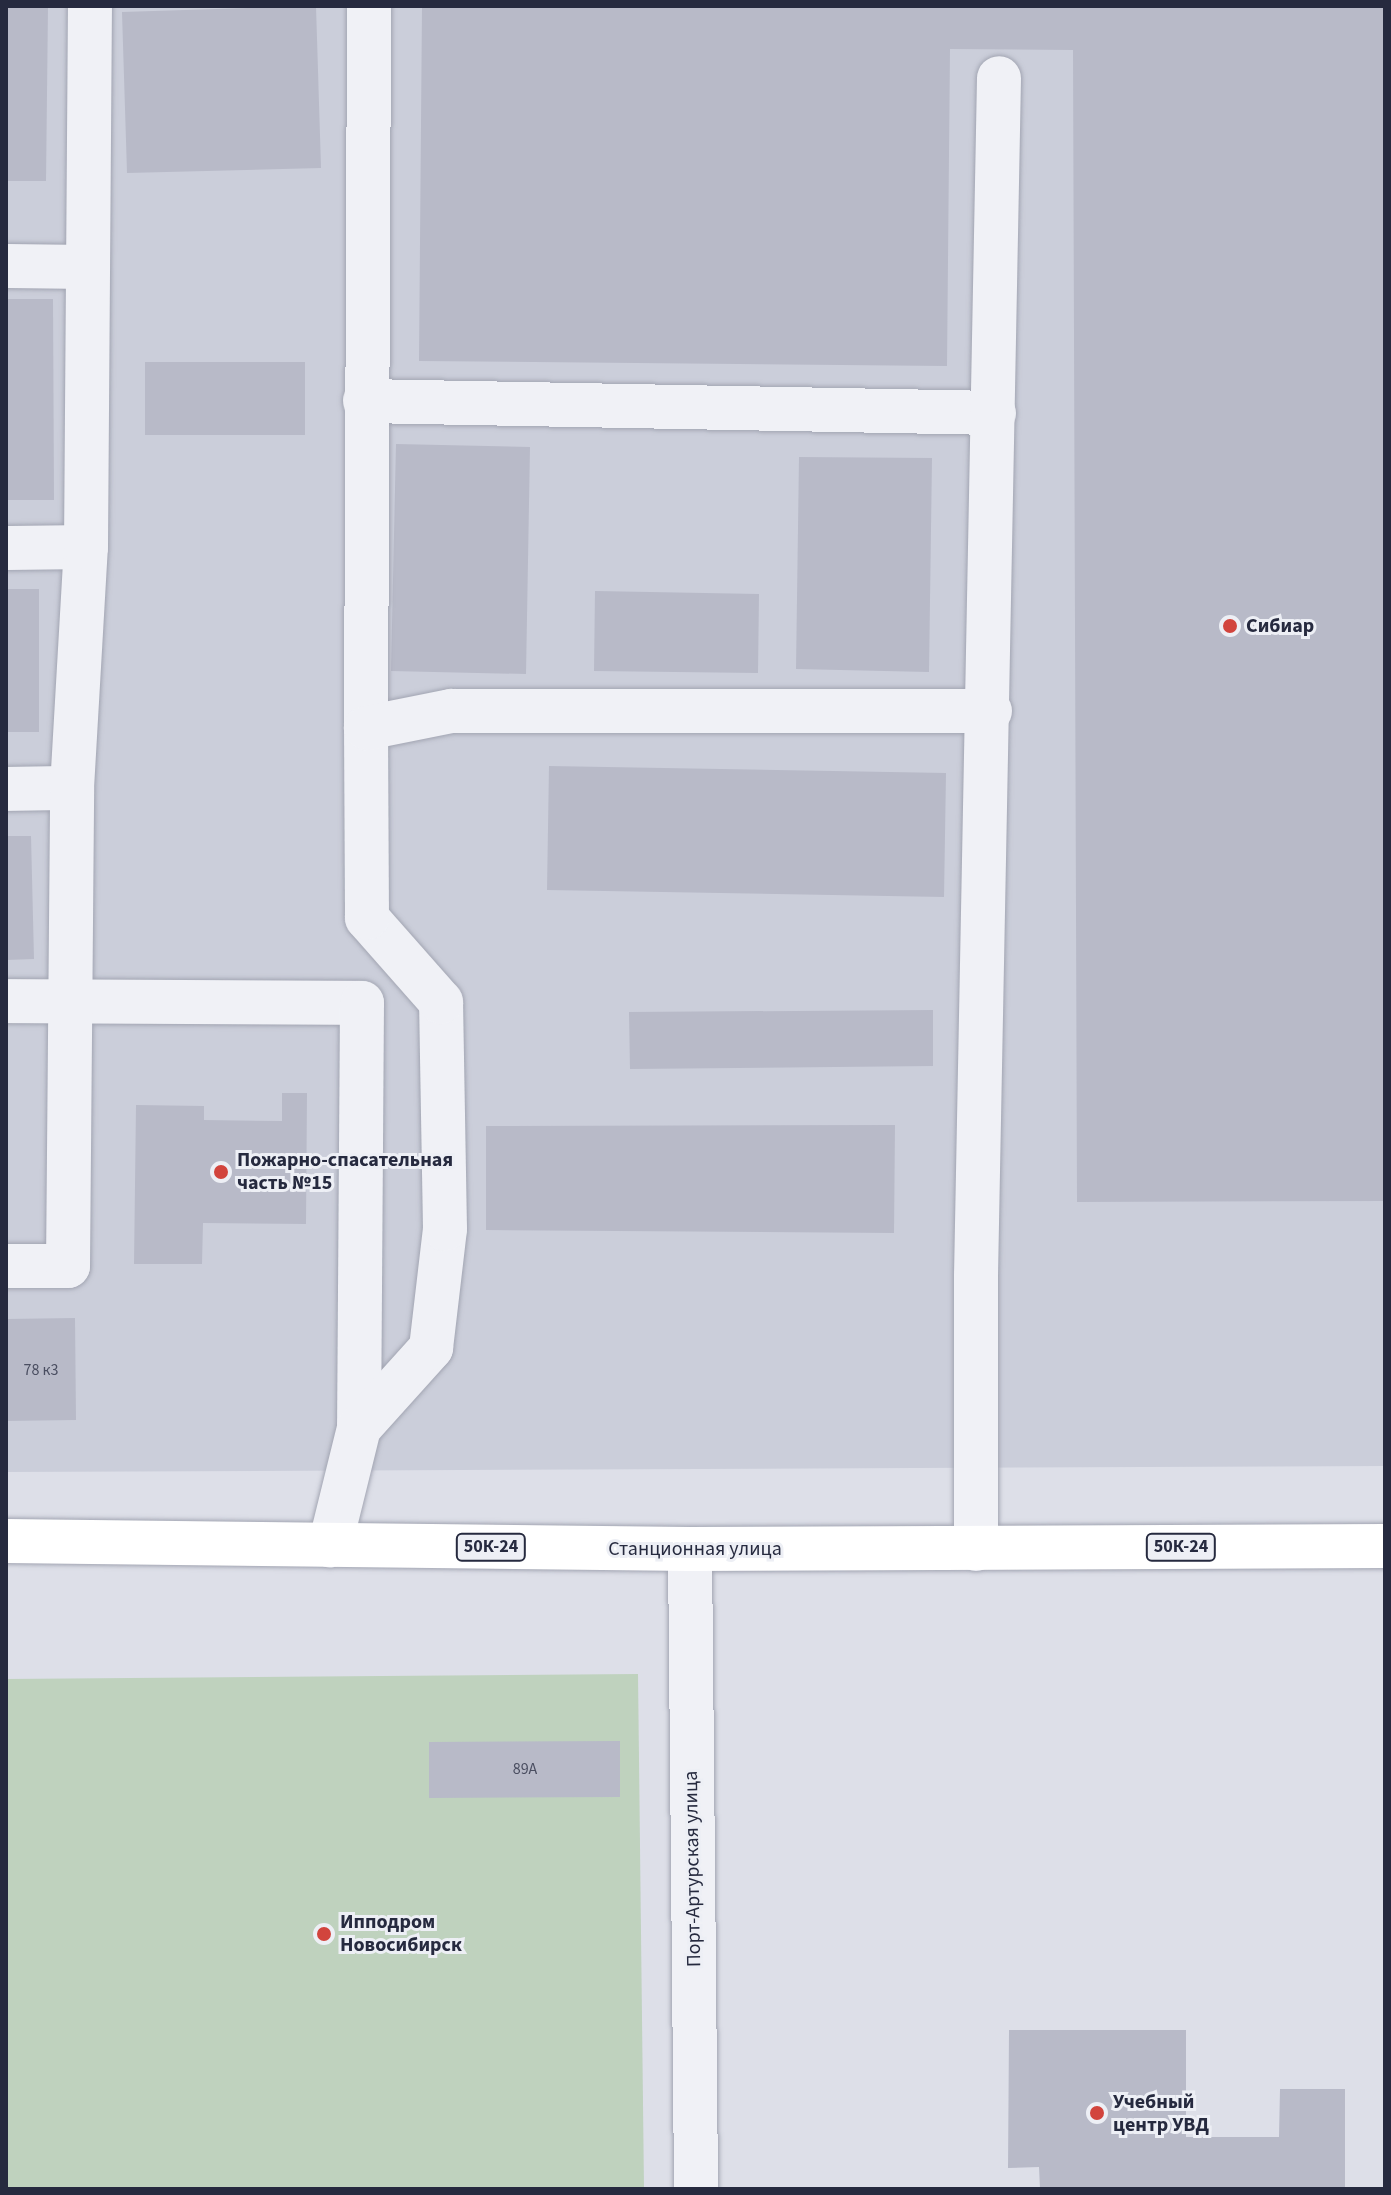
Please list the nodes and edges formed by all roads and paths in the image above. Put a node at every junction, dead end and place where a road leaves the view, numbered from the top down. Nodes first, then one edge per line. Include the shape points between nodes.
1 (90, 6) edge
2 (369, 6) edge
3 (999, 78) dead end
4 (6, 266) edge
5 (86, 267) junction
6 (365, 401) junction
7 (994, 413) junction
8 (86, 547) junction
9 (6, 548) edge
10 (990, 711) junction
11 (366, 728) junction
12 (72, 788) junction
13 (6, 789) edge
14 (70, 1000) junction
15 (6, 1001) edge
16 (6, 1266) edge
17 (359, 1428) junction
18 (6, 1541) edge
19 (330, 1545) junction
20 (1385, 1546) edge
21 (690, 1549) junction
22 (976, 1549) junction
23 (696, 2189) edge

1 - 5 street
2 - 6 street
3 - 7 street
4 - 5 street
5 - 8 street
6 - 7 street
6 - 11 street
7 - 10 street
8 - 9 street
8 - 12 street
10 - 11 street via 451,711
10 - 22 street via 976,1276
11 - 17 street via 367,918 441,1002 445,1229 431,1348
12 - 13 street
12 - 14 street
14 - 15 street
14 - 16 street via 68,1266
14 - 17 street via 362,1003
17 - 19 street
18 - 19 main road, Станционная улица / 50К-24
19 - 21 main road, Станционная улица / 50К-24
20 - 22 main road, Станционная улица / 50К-24
21 - 22 main road, Станционная улица / 50К-24
21 - 23 street, Порт-Артурская улица

